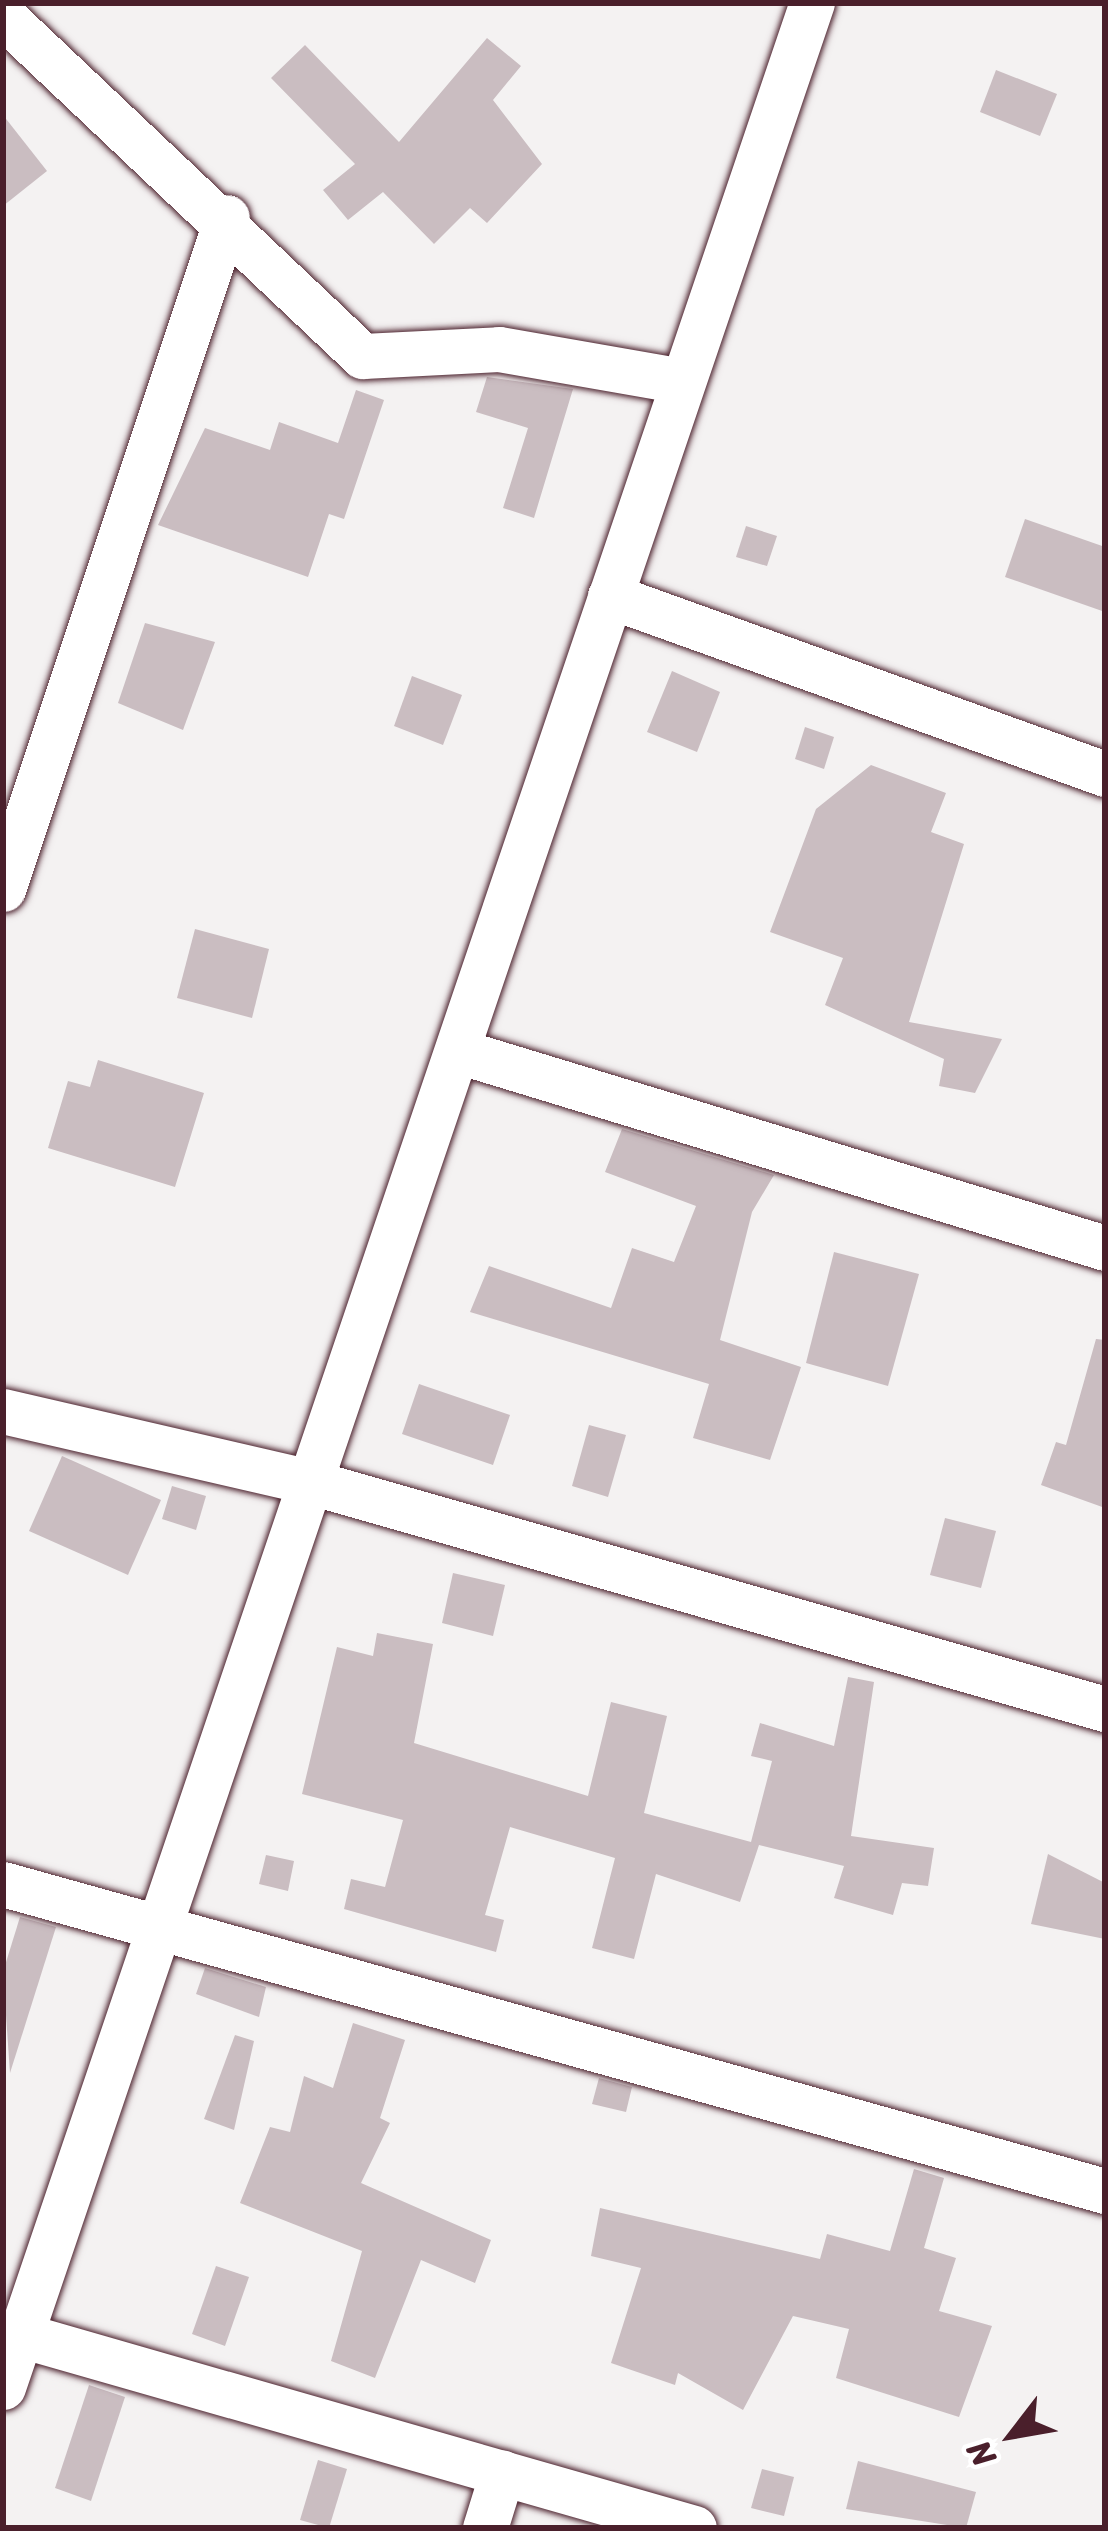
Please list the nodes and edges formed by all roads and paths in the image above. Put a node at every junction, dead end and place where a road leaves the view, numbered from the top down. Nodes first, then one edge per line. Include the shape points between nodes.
1 (812, 3) edge
2 (3, 16) edge
3 (227, 217) junction
4 (682, 381) junction
5 (610, 596) junction
6 (1105, 774) edge
7 (3, 889) edge
8 (458, 1051) junction
9 (1105, 1248) edge
10 (3, 1411) edge
11 (314, 1483) junction
12 (1105, 1709) edge
13 (3, 1884) edge
14 (164, 1933) junction
15 (1105, 2191) edge
16 (21, 2335) junction
17 (3, 2387) edge
18 (502, 2473) junction
19 (485, 2528) edge
20 (694, 2528) edge

1 - 4 street
2 - 3 street
3 - 4 street via 363,356 499,349
3 - 7 street
4 - 5 street
5 - 6 street
5 - 8 street
8 - 9 street
8 - 11 street
10 - 11 street
11 - 12 street
11 - 14 street
13 - 14 street
14 - 15 street
14 - 16 street
16 - 17 street
16 - 18 street
18 - 19 street
18 - 20 street

